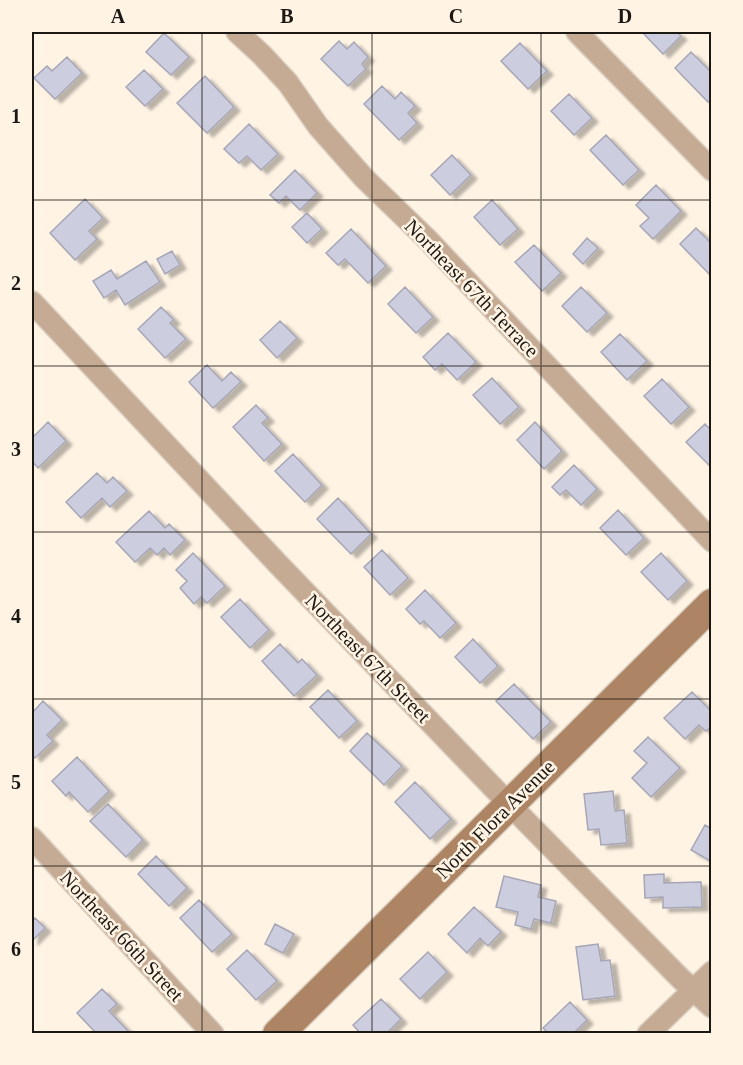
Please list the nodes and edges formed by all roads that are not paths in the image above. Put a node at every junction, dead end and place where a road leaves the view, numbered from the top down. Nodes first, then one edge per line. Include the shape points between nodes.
1 (237, 32) edge
2 (577, 32) edge
3 (711, 170) edge
4 (32, 302) edge
5 (711, 541) edge
6 (711, 604) edge
7 (510, 805) junction
8 (32, 838) edge
9 (711, 972) edge
10 (693, 991) junction
11 (711, 1007) edge
12 (213, 1034) edge
13 (278, 1034) edge
14 (648, 1034) edge

1 - 5 street, Northeast 67th Terrace via 288,84 318,126 364,178 427,239
2 - 3 street
4 - 7 street, Northeast 67th Street
6 - 7 street, North Flora Avenue
7 - 10 street, Northeast 67th Street
7 - 13 street, North Flora Avenue
8 - 12 street, Northeast 66th Street
9 - 10 street
10 - 11 street, Northeast 67th Street
10 - 14 street

